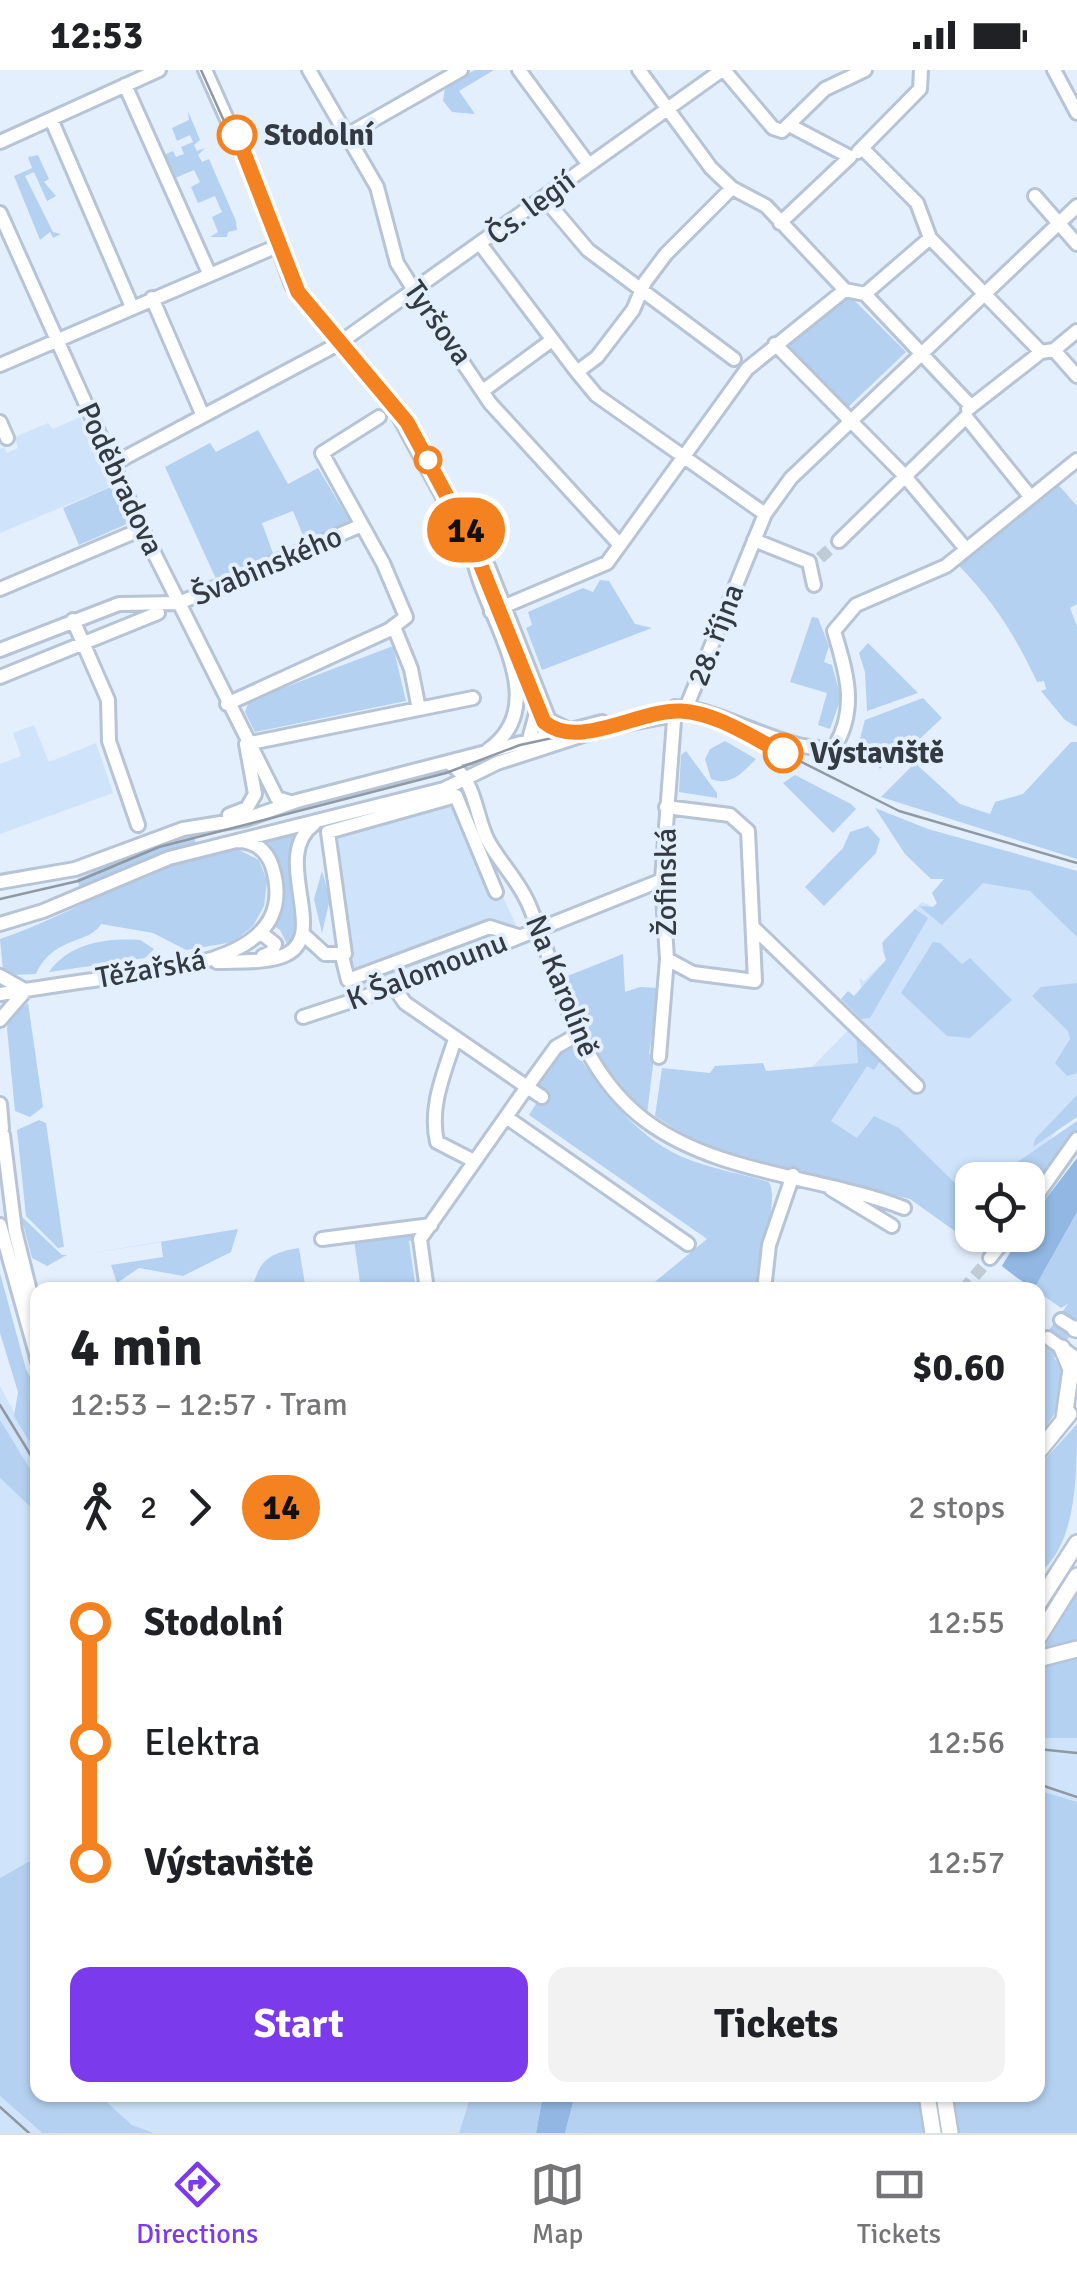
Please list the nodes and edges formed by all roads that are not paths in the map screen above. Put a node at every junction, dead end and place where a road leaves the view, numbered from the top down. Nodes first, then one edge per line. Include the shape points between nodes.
1 (159, 70) edge
2 (309, 70) edge
3 (460, 70) edge
4 (519, 70) edge
5 (639, 70) edge
6 (723, 70) edge
7 (866, 70) edge
8 (921, 70) edge
9 (1054, 70) edge
10 (211, 72) edge
11 (125, 86) junction
12 (668, 108) junction
13 (1077, 113) edge
14 (50, 119) junction
15 (791, 126) junction
16 (347, 135) junction
17 (0, 142) edge
18 (863, 146) junction
19 (850, 157) junction
20 (589, 165) junction
21 (732, 188) junction
22 (1035, 196) dead end
23 (544, 198) junction
24 (1077, 206) edge
25 (0, 212) edge
26 (1060, 222) junction
27 (780, 223) junction
28 (930, 238) junction
29 (482, 244) junction
30 (1077, 244) edge
31 (276, 246) junction
32 (210, 273) junction
33 (842, 286) junction
34 (414, 290) junction
35 (642, 291) junction
36 (865, 294) junction
37 (986, 295) junction
38 (152, 298) junction
39 (132, 307) junction
40 (1077, 331) edge
41 (57, 340) junction
42 (552, 340) junction
43 (338, 344) junction
44 (774, 345) junction
45 (1051, 350) junction
46 (922, 352) junction
47 (734, 360) dead end
48 (0, 365) edge
49 (577, 372) junction
50 (1077, 376) edge
51 (484, 390) junction
52 (968, 410) junction
53 (203, 416) junction
54 (379, 417) dead end
55 (848, 421) junction
56 (0, 422) edge
57 (8, 438) dead end
58 (682, 455) junction
59 (1077, 460) edge
60 (112, 464) junction
61 (903, 474) junction
62 (1029, 495) junction
63 (765, 514) junction
64 (362, 525) junction
65 (142, 530) junction
66 (754, 540) junction
67 (839, 541) tunnel mouth
68 (618, 544) junction
69 (966, 549) junction
70 (472, 550) junction
71 (814, 584) dead end
72 (0, 590) edge
73 (180, 603) junction
74 (506, 606) junction
75 (158, 612) dead end
76 (491, 612) junction
77 (72, 620) junction
78 (394, 627) junction
79 (83, 644) junction
80 (0, 650) edge
81 (0, 677) edge
82 (540, 694) junction
83 (473, 698) dead end
84 (227, 704) junction
85 (419, 709) junction
86 (679, 709) junction
87 (514, 716) junction
88 (654, 716) junction
89 (569, 730) junction
90 (673, 731) junction
91 (531, 739) junction
92 (246, 744) junction
93 (559, 745) junction
94 (484, 752) junction
95 (512, 758) junction
96 (448, 762) junction
97 (468, 779) junction
98 (293, 802) junction
99 (666, 807) junction
100 (323, 820) junction
101 (215, 822) junction
102 (138, 825) dead end
103 (225, 843) junction
104 (662, 880) junction
105 (0, 882) edge
106 (496, 892) dead end
107 (0, 924) edge
108 (538, 927) junction
109 (753, 927) junction
110 (260, 932) junction
111 (302, 934) junction
112 (518, 936) junction
113 (342, 956) junction
114 (251, 960) junction
115 (666, 960) junction
116 (204, 964) junction
117 (0, 976) edge
118 (394, 987) junction
119 (26, 990) junction
120 (0, 994) edge
121 (302, 1017) dead end
122 (0, 1020) edge
123 (578, 1035) junction
124 (455, 1038) junction
125 (659, 1057) dead end
126 (917, 1086) dead end
127 (527, 1087) junction
128 (542, 1096) dead end
129 (0, 1104) edge
130 (506, 1117) junction
131 (1077, 1140) edge
132 (474, 1161) junction
133 (792, 1175) junction
134 (820, 1183) junction
135 (1045, 1184) edge
136 (904, 1208) dead end
137 (0, 1224) edge
138 (432, 1224) junction
139 (892, 1226) dead end
140 (322, 1240) dead end
141 (688, 1244) dead end
142 (995, 1252) edge
143 (990, 1258) tunnel mouth
144 (426, 1282) edge
145 (765, 1282) edge
146 (30, 1291) edge
147 (30, 1332) edge
148 (1055, 1343) joint
149 (1077, 1359) edge
150 (1071, 1414) edge
151 (1045, 1444) edge
152 (1077, 1542) edge
153 (1045, 1574) edge
154 (1077, 1576) edge
155 (1045, 1593) edge
156 (1045, 1627) edge
157 (1077, 1650) edge
158 (1045, 1657) edge
159 (928, 2102) edge
160 (945, 2102) edge
161 (933, 2133) edge
162 (950, 2133) edge

1 - 11 street
2 - 16 street, Tyršova
3 - 16 street
4 - 20 street
5 - 12 street
6 - 12 street, Čs. legií
6 - 15 street via 774,128
7 - 15 street via 825,89
8 - 18 street via 920,90
9 - 13 street
10 - 31 street
11 - 14 street
11 - 32 street
12 - 20 street, Čs. legií
12 - 21 street
14 - 17 street
14 - 39 street
15 - 19 street
16 - 34 street, Tyršova via 385,205 397,262
18 - 19 street
18 - 28 street via 917,203
19 - 27 street
20 - 23 street, Čs. legií
21 - 27 street via 766,206
21 - 35 street via 666,254
22 - 26 street
23 - 29 street, Čs. legií
23 - 35 street via 576,239
24 - 26 street
25 - 41 street, Poděbradova
26 - 30 street
26 - 37 street
27 - 33 street
28 - 36 street
28 - 37 street
29 - 34 street, Čs. legií
29 - 42 street
31 - 32 street
31 - 43 street via 296,292
32 - 38 street
33 - 36 street
33 - 44 street
34 - 43 street, Čs. legií
34 - 51 street, Tyršova
35 - 47 street
35 - 49 street via 597,357
36 - 46 street
37 - 45 street
37 - 46 street, 28. října
38 - 39 street
38 - 53 street
39 - 41 street
40 - 45 street
41 - 48 street
41 - 60 street, Poděbradova
42 - 49 street
42 - 51 street
43 - 53 street, Čs. legií
43 - 70 street via 405,425
44 - 55 street
44 - 58 street via 747,368
45 - 50 street
45 - 52 street
46 - 52 street
46 - 55 street, 28. října
49 - 58 street via 596,395
51 - 68 street, Tyršova
52 - 61 street
52 - 62 street
53 - 60 street, Čs. legií
54 - 64 street via 322,453
55 - 61 street
55 - 63 street, 28. října
56 - 57 street
58 - 63 street
58 - 68 street
59 - 62 street
60 - 65 street, Poděbradova
61 - 67 street
61 - 69 street
62 - 69 street
63 - 66 street, 28. října
64 - 73 street, Švabinského
64 - 78 street via 406,617
65 - 72 street
65 - 73 street, Poděbradova
66 - 71 street via 814,560
66 - 86 street, 28. října
68 - 74 street via 607,563
69 - 86 street via 946,566 856,605 834,631 849,694 835,746 824,750 714,712
70 - 74 street via 488,566
70 - 76 street
73 - 77 street, Švabinského via 119,604
73 - 84 street, Poděbradova
74 - 76 street
74 - 82 street
75 - 79 street, Švabinského
76 - 87 street via 518,686
77 - 79 street
77 - 80 street, Švabinského
78 - 84 street
78 - 85 street
79 - 81 street, Švabinského
79 - 102 street via 108,700 109,741
82 - 89 street via 550,722
82 - 91 street
83 - 85 street
84 - 92 street, Poděbradova
85 - 92 street
86 - 88 street, 28. října
86 - 89 street
86 - 90 street, Žofinská
87 - 91 street
87 - 94 street
88 - 90 street
88 - 93 street, 28. října
89 - 91 street
90 - 99 street, Žofinská
91 - 93 street
91 - 94 street
91 - 95 street
92 - 98 street, Poděbradova via 276,798
92 - 101 street, Poděbradova via 254,797 243,810
93 - 95 street, 28. října
94 - 96 street
95 - 97 street, 28. října
96 - 97 street
96 - 98 street
97 - 100 street, 28. října
97 - 108 street, Na Karolíně via 487,838 517,880
98 - 101 street
99 - 104 street, Žofinská
99 - 109 street via 736,818 749,834
100 - 103 street, 28. října
100 - 111 street via 302,834 295,850
101 - 105 street via 75,869
103 - 107 street, 28. října via 148,864
103 - 110 street via 254,844 270,862 274,901
104 - 108 street, K Šalomounu
104 - 115 street, Žofinská
106 - 113 street via 456,796 328,832
108 - 112 street, K Šalomounu
108 - 123 street, Na Karolíně
109 - 115 street via 755,980 693,973
109 - 126 street
110 - 114 street via 272,938 274,948
110 - 116 street, Těžařská
111 - 113 street via 325,954
111 - 114 street via 284,956
112 - 113 street, K Šalomounu via 490,927 348,980
112 - 118 street, K Šalomounu
114 - 116 street
115 - 125 street, Žofinská
116 - 119 street, Těžařská
117 - 119 street
118 - 121 street, K Šalomounu
118 - 124 street via 405,1003
119 - 120 street, Těžařská
119 - 122 street
123 - 127 street via 556,1046
123 - 133 street, Na Karolíně via 606,1082 657,1129 710,1154
124 - 127 street
124 - 132 street via 432,1112 434,1129 437,1142
127 - 128 street
127 - 130 street
129 - 146 street via 15,1231
130 - 132 street
130 - 141 street
131 - 135 street
132 - 138 street
133 - 134 street, Na Karolíně
133 - 145 street via 769,1245
134 - 136 street
134 - 139 street
137 - 147 street
138 - 140 street
138 - 144 street via 420,1240
142 - 143 street
148 - 149 street
148 - 150 main road via 1071,1370
150 - 151 main road
152 - 153 main road
152 - 155 main road
154 - 156 main road
157 - 158 main road
159 - 161 main road
160 - 162 main road

